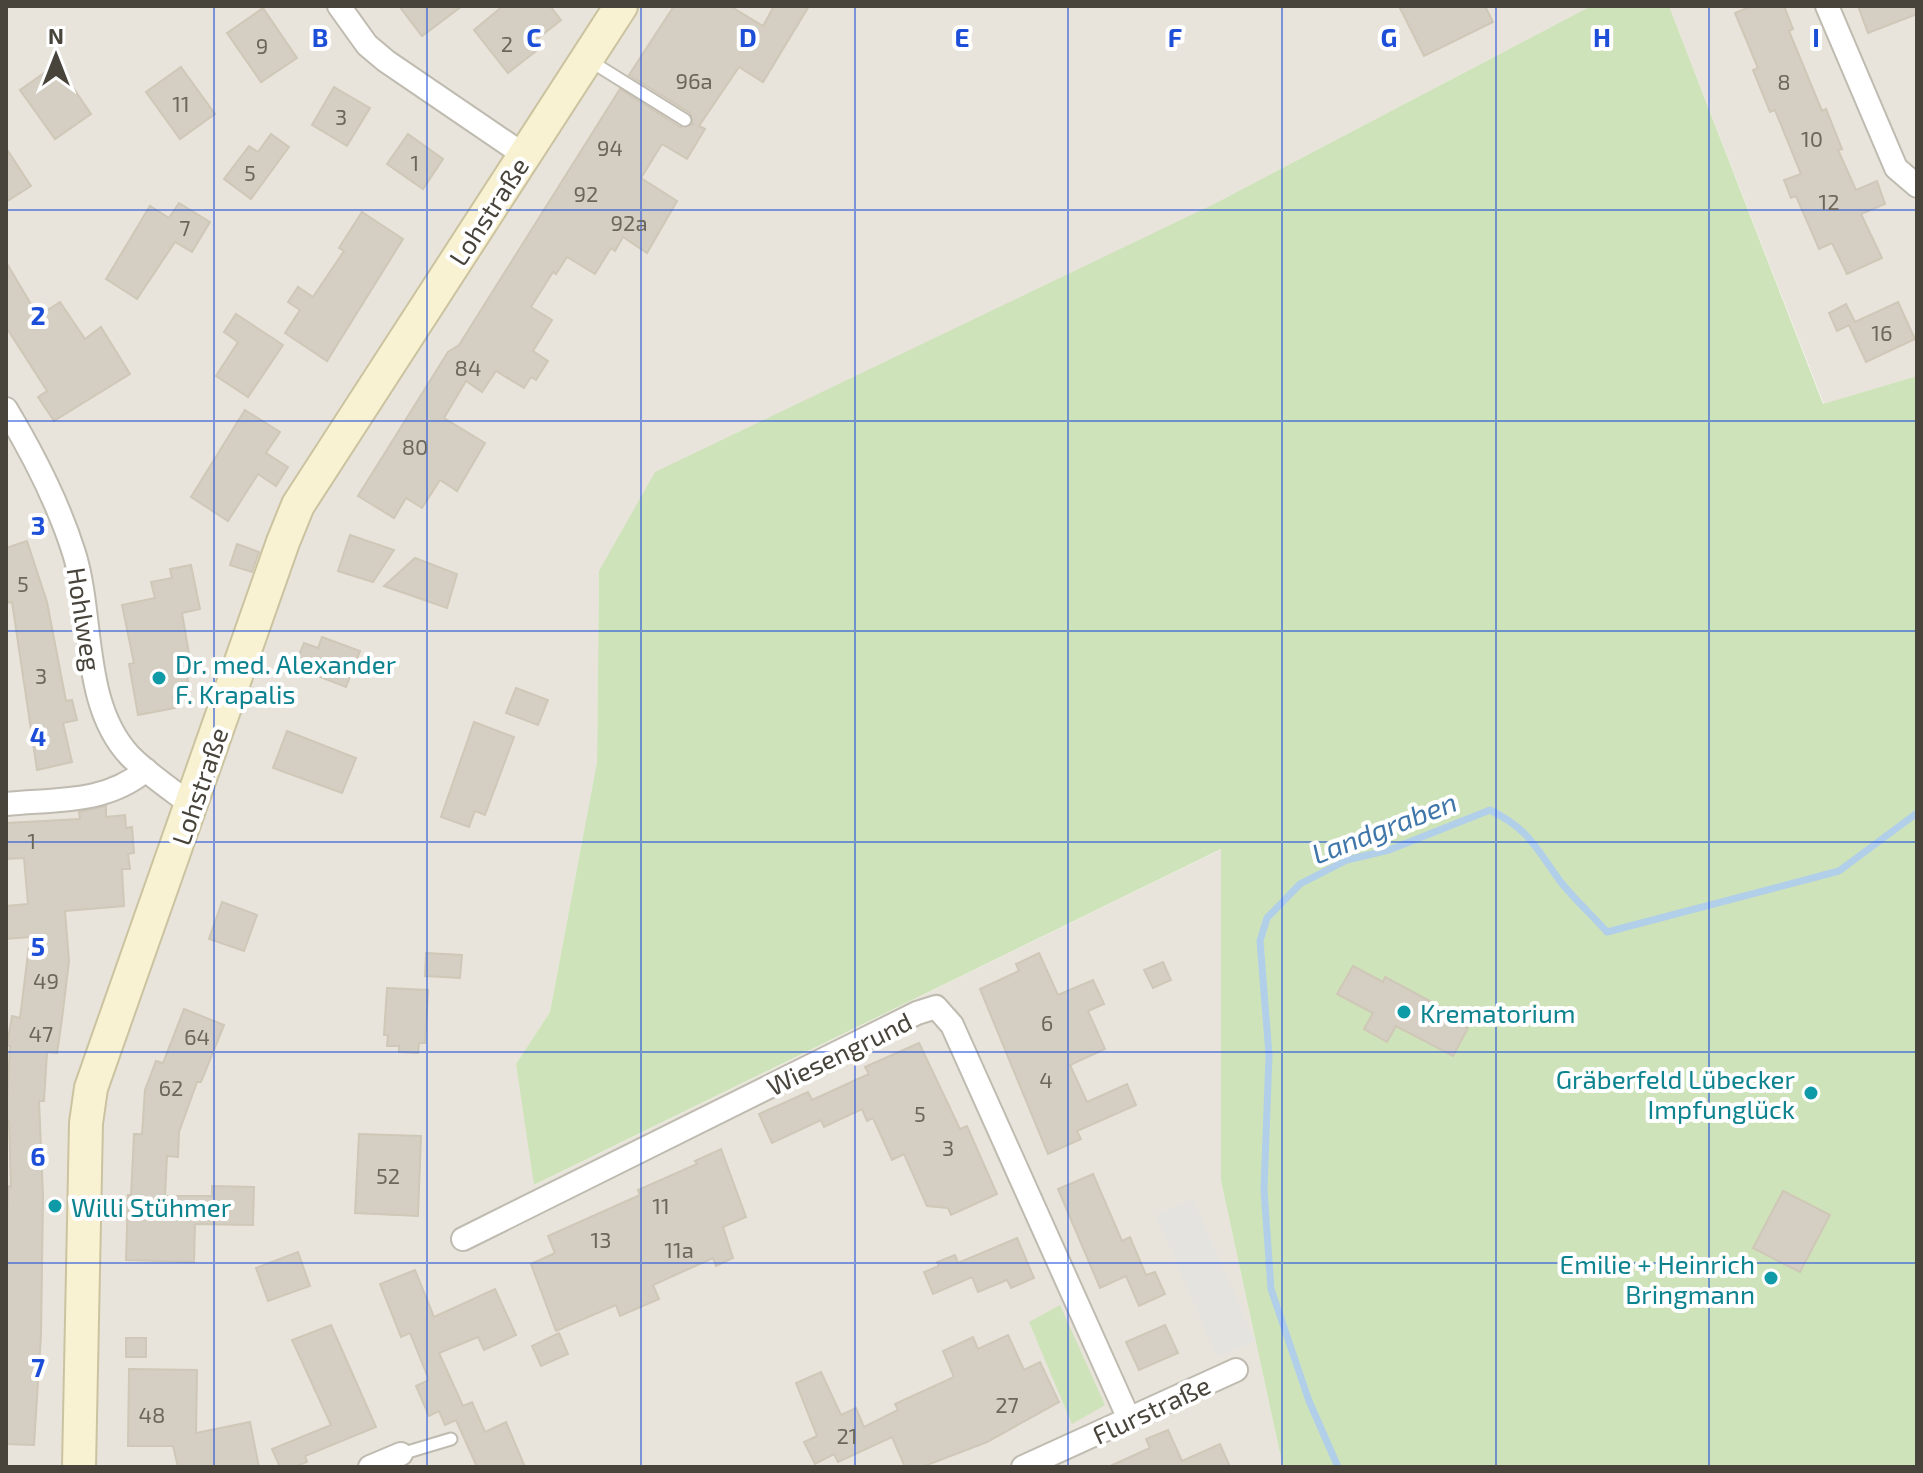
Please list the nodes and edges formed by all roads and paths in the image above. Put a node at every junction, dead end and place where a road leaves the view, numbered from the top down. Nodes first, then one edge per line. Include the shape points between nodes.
1 (339, 6) edge
2 (621, 6) edge
3 (1827, 6) edge
4 (587, 59) junction
5 (685, 120) dead end
6 (524, 155) junction
7 (1917, 186) edge
8 (6, 409) edge
9 (146, 770) junction
10 (6, 804) edge
11 (193, 806) junction
12 (463, 1239) dead end
13 (1236, 1370) dead end
14 (1129, 1419) junction
15 (451, 1439) dead end
16 (401, 1454) joint
17 (79, 1467) edge
18 (370, 1467) edge
19 (1023, 1467) edge

1 - 6 street via 367,45 386,61
2 - 4 main road, Lohstraße
3 - 7 street via 1896,168
4 - 5 lane
4 - 6 main road, Lohstraße
6 - 11 main road, Lohstraße via 298,505
8 - 9 street, Hohlweg via 40,472 74,554 95,682 106,717 129,755
9 - 10 street via 125,787 104,794
9 - 11 street, Hohlweg
11 - 17 main road, Lohstraße via 91,1088
12 - 14 street, Wiesengrund via 936,1007 952,1025
13 - 14 street, Flurstraße
14 - 19 street, Flurstraße
15 - 16 lane
16 - 18 street

